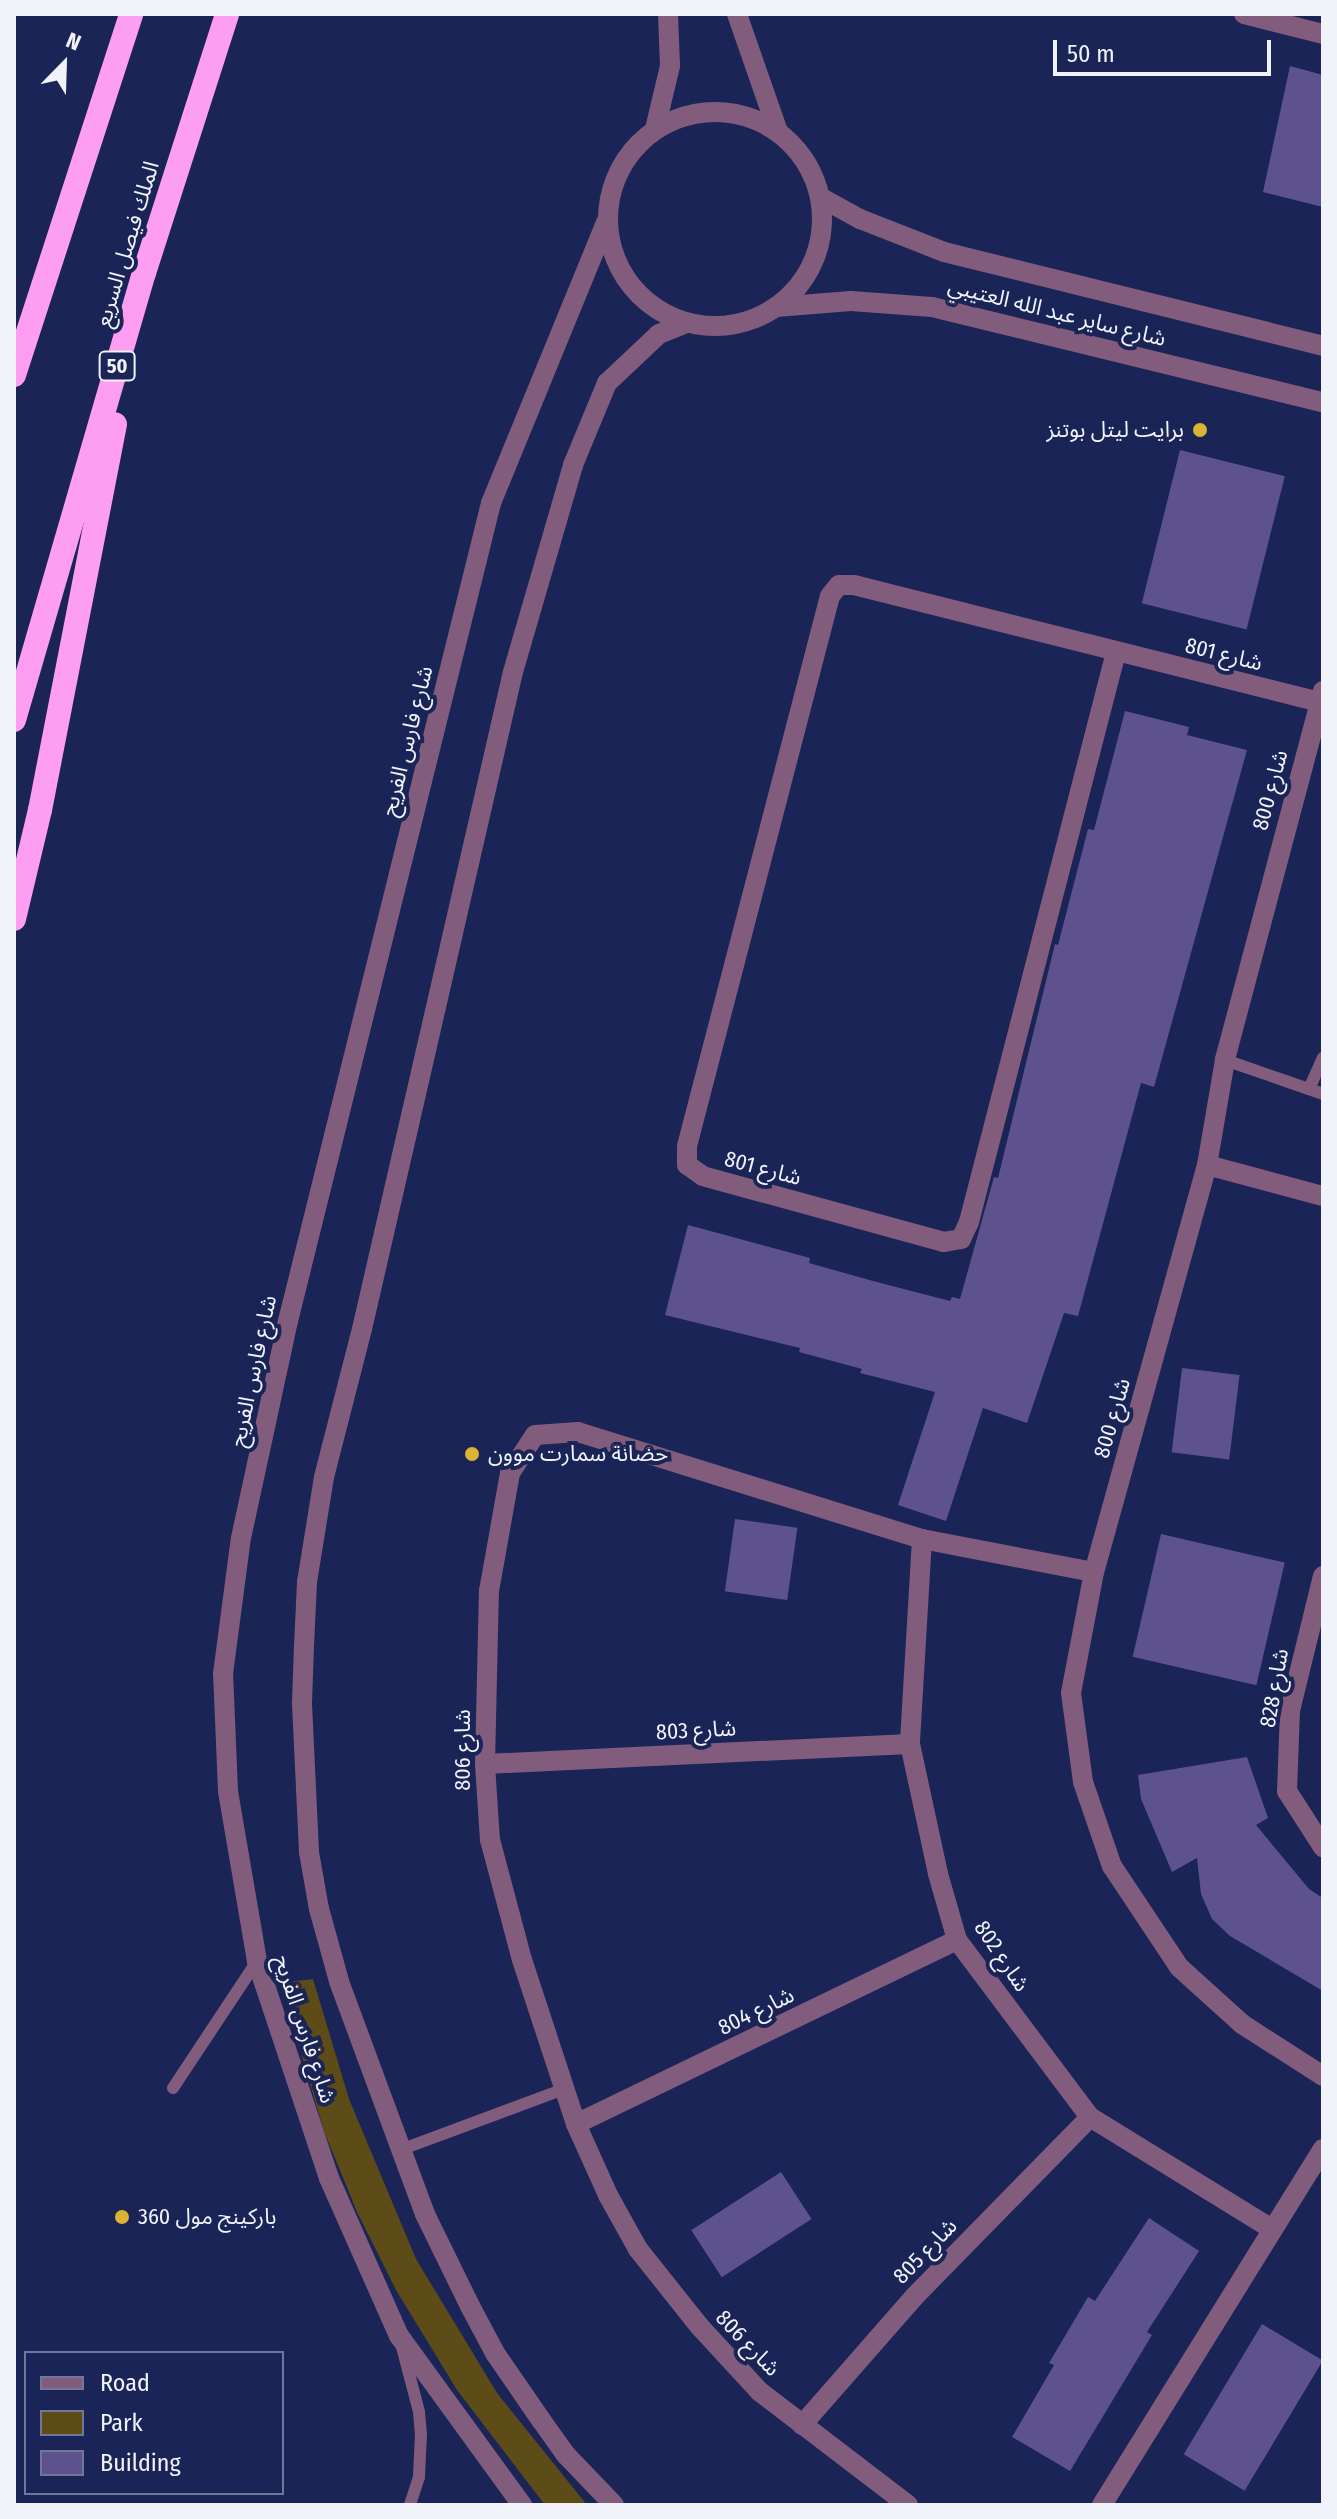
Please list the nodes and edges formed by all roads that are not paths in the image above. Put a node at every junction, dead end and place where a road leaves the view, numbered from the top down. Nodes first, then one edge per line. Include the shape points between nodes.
1 (131, 14) edge
2 (227, 14) edge
3 (668, 14) edge
4 (737, 14) edge
5 (1244, 14) edge
6 (1323, 34) edge
7 (655, 129) junction
8 (778, 132) junction
9 (820, 197) junction
10 (606, 223) junction
11 (144, 273) junction
12 (776, 307) junction
13 (686, 323) junction
14 (1323, 346) edge
15 (14, 375) edge
16 (1320, 404) edge
17 (1116, 652) junction
18 (1321, 701) edge
19 (14, 720) edge
20 (14, 919) edge
21 (1323, 1058) edge
22 (1225, 1060) junction
23 (1309, 1089) junction
24 (1323, 1094) edge
25 (1207, 1165) junction
26 (1323, 1196) edge
27 (922, 1539) junction
28 (1094, 1572) junction
29 (1323, 1576) edge
30 (910, 1744) junction
31 (485, 1764) junction
32 (1323, 1847) edge
33 (957, 1940) junction
34 (257, 1961) junction
35 (1323, 2076) edge
36 (173, 2088) dead end
37 (564, 2089) junction
38 (1090, 2117) junction
39 (576, 2124) junction
40 (1323, 2149) edge
41 (400, 2150) junction
42 (1272, 2229) junction
43 (399, 2336) junction
44 (802, 2425) junction
45 (410, 2505) edge
46 (522, 2505) edge
47 (614, 2505) edge
48 (908, 2505) edge
49 (1102, 2505) edge

1 - 15 highway
2 - 11 highway, الملك فيصل السريع / 50
3 - 7 street via 670,66
4 - 8 street
5 - 6 street
7 - 8 street via 685,115 717,111 749,117
7 - 10 street via 629,154 612,186
8 - 9 street via 806,161
9 - 12 street via 822,229 815,259 799,286
9 - 14 street, شارع ساير عبد الله العتيبي via 944,252
10 - 13 street via 613,256 630,286 655,309
10 - 34 street, شارع فارس الفريح via 491,503 288,1321 241,1538 224,1703 228,1791
11 - 19 highway, الملك فيصل السريع / 50
11 - 20 highway
12 - 13 street via 748,321 717,327
12 - 16 street, شارع ساير عبد الله العتيبي via 851,301 932,307
13 - 41 street via 659,334 607,383 573,465 510,686 324,1477 307,1582 302,1703 309,1852 339,1981
17 - 17 street, شارع 801 via 839,585 830,596 687,1146 687,1165 703,1176 944,1242 961,1239
17 - 18 street, شارع 801
18 - 22 street, شارع 800
21 - 23 lane
22 - 23 lane
22 - 25 street, شارع 800
23 - 24 lane
25 - 26 street
25 - 28 street, شارع 800
27 - 28 street, شارع 806
27 - 30 street, شارع 802
27 - 31 street, شارع 806 via 578,1432 535,1435 510,1473 489,1591
28 - 35 street, شارع 800 via 1071,1693 1083,1782 1112,1866 1179,1967 1242,2024
29 - 32 street, شارع 828 via 1290,1710 1287,1791
30 - 31 street, شارع 803
30 - 33 street, شارع 802
31 - 37 street, شارع 806 via 490,1840
33 - 38 street, شارع 802
33 - 39 street, شارع 804
34 - 36 lane
34 - 43 street, شارع فارس الفريح via 329,2178
37 - 39 street, شارع 806
37 - 41 lane
38 - 42 street, شارع 802
38 - 44 street, شارع 805 via 914,2297
39 - 44 street, شارع 806 via 638,2249 721,2351
40 - 42 street
41 - 47 street via 447,2262 495,2353 566,2455
42 - 49 street
43 - 45 lane via 421,2434 419,2477
43 - 46 street, شارع فارس الفريح
44 - 48 street, شارع 806

